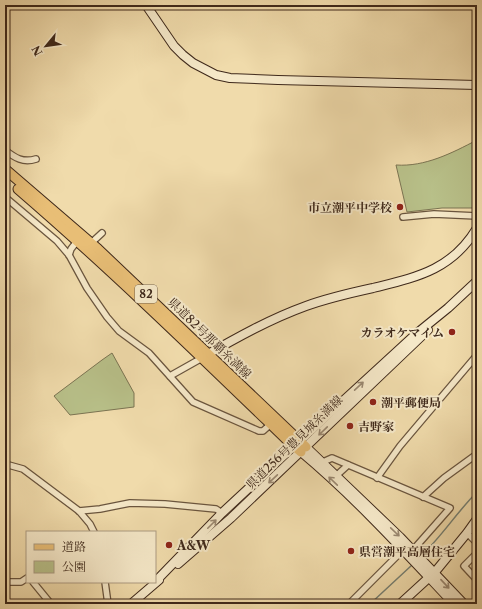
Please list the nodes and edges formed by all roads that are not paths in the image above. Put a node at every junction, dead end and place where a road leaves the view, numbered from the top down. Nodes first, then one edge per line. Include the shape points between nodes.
1 (146, 5) edge
2 (477, 85) edge
3 (5, 150) edge
4 (36, 159) dead end
5 (5, 169) edge
6 (5, 177) edge
7 (5, 197) edge
8 (477, 216) edge
9 (403, 217) dead end
10 (477, 228) edge
11 (102, 233) dead end
12 (80, 238) junction
13 (89, 246) junction
14 (69, 255) junction
15 (477, 281) edge
16 (477, 355) edge
17 (205, 356) junction
18 (170, 376) junction
19 (274, 422) junction
20 (300, 446) junction
21 (477, 454) edge
22 (323, 462) junction
23 (5, 464) edge
24 (348, 464) junction
25 (337, 475) junction
26 (377, 478) junction
27 (423, 497) junction
28 (79, 511) junction
29 (222, 513) junction
30 (477, 519) edge
31 (94, 531) edge
32 (467, 533) junction
33 (477, 543) edge
34 (410, 551) junction
35 (477, 553) edge
36 (432, 575) junction
37 (26, 579) edge
38 (156, 580) edge
39 (156, 580) edge
40 (477, 580) edge
41 (5, 582) edge
42 (34, 583) edge
43 (105, 583) edge
44 (153, 583) edge
45 (51, 604) edge
46 (108, 604) edge
47 (131, 604) edge
48 (349, 604) edge
49 (400, 604) edge
50 (454, 604) edge
51 (464, 604) edge

1 - 2 street via 174,46 192,63 216,75 286,81
3 - 4 street via 21,161
5 - 12 main road, 県道82号那覇糸満線 / 82
6 - 12 main road, 県道82号那覇糸満線 / 82
7 - 14 street via 57,241
8 - 9 street via 434,214
10 - 17 street via 449,260 425,274 304,306 275,318
11 - 13 street
12 - 13 main road, 県道82号那覇糸満線 / 82
12 - 14 street
13 - 17 main road, 県道82号那覇糸満線 / 82 via 154,301
14 - 18 street via 107,317 119,331 149,353
15 - 20 street, 県道256号豊見城糸満線 via 416,334
16 - 26 street via 400,446
17 - 18 street
17 - 19 main road, 県道82号那覇糸満線 / 82
18 - 19 street via 193,402 204,408 259,431
19 - 20 main road, 県道82号那覇糸満線 / 82
20 - 22 street
20 - 29 street, 県道256号豊見城糸満線
34 -> 20 street
20 -> 38 street, 県道256号豊見城糸満線 via 230,518
21 - 27 street
22 - 24 street via 332,458
22 - 25 street
23 - 28 street via 23,468
24 - 25 street
24 - 26 street
25 -> 34 street
26 - 27 street
27 - 34 street via 450,508
28 - 29 street via 130,503 216,509
28 - 31 street
39 -> 29 street, 県道256号豊見城糸満線
30 - 32 street
32 - 33 street
32 - 36 street
34 - 36 street
34 - 48 street
35 - 40 street via 464,566
36 - 49 street
36 - 50 street
36 -> 51 street
37 - 41 street via 21,582
42 - 45 street
43 - 46 street
44 - 47 street, 県道256号豊見城糸満線

